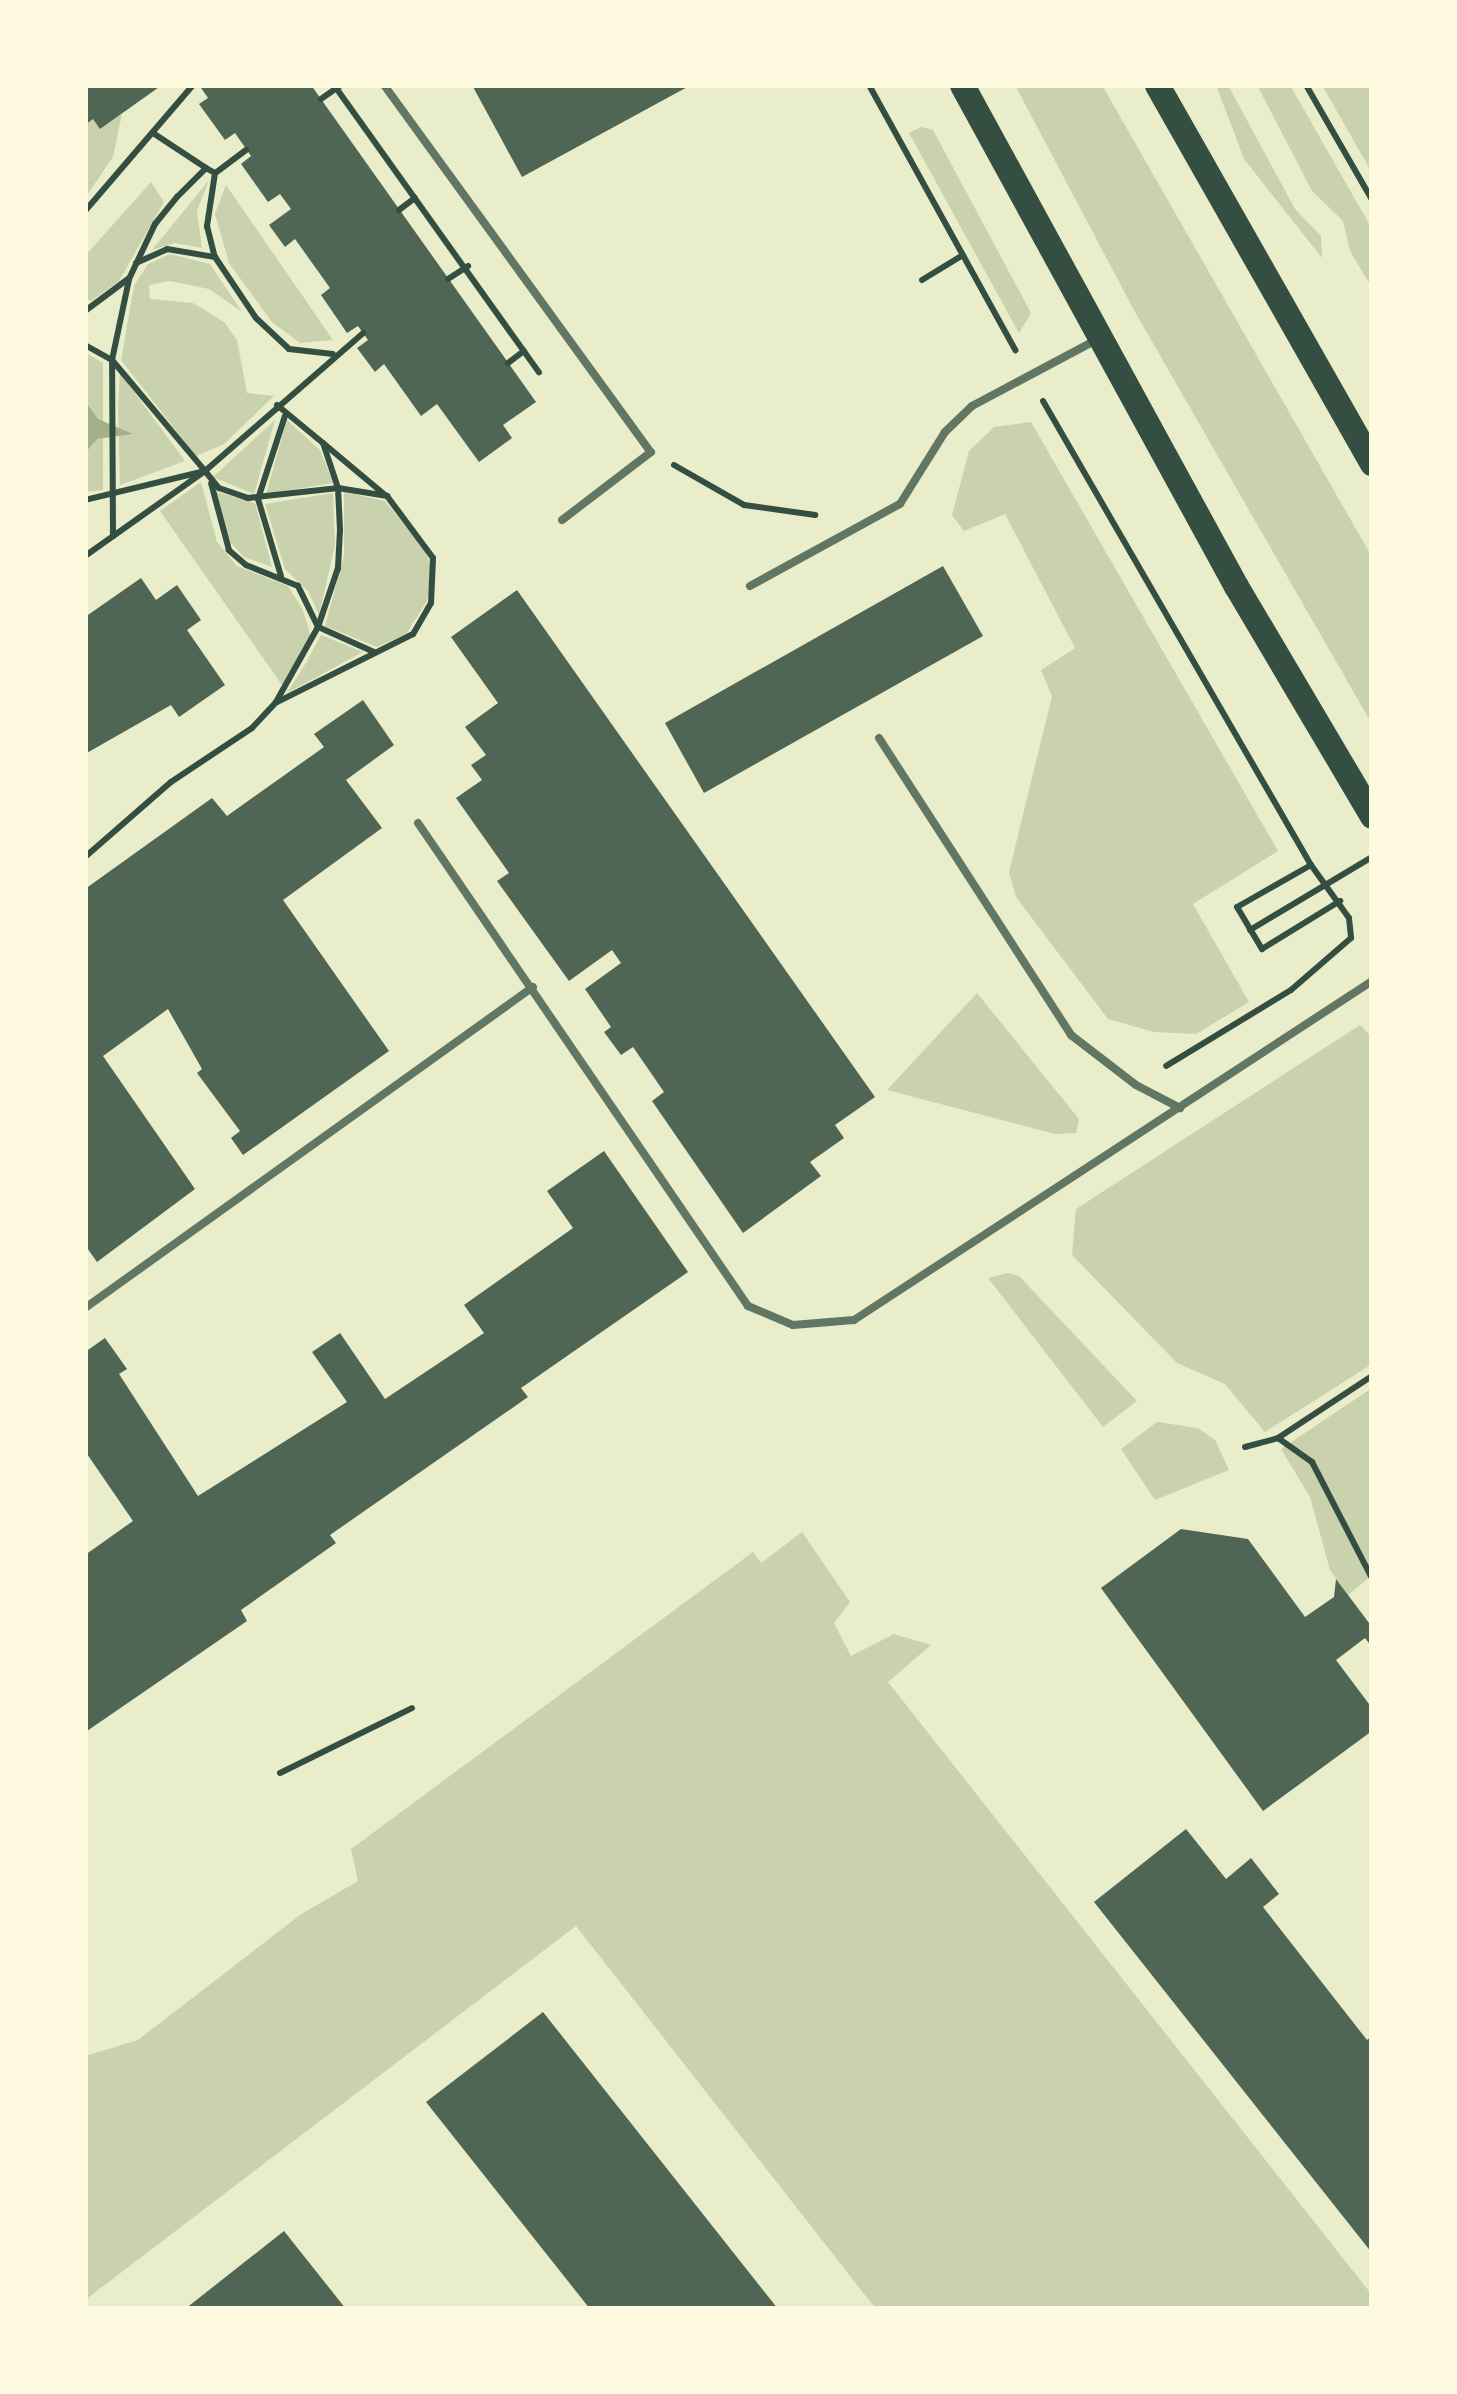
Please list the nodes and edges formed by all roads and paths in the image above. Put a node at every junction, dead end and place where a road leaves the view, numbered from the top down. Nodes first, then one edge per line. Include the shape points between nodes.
1 (193, 85) edge
2 (384, 85) edge
3 (870, 85) edge
4 (962, 85) edge
5 (1157, 85) edge
6 (1306, 85) edge
7 (337, 86) edge
8 (321, 99) dead end
9 (153, 133) junction
10 (246, 150) dead end
11 (206, 168) junction
12 (215, 173) junction
13 (415, 198) junction
14 (1372, 200) edge
15 (399, 210) dead end
16 (85, 211) edge
17 (963, 255) junction
18 (215, 256) junction
19 (135, 264) junction
20 (128, 279) junction
21 (922, 280) dead end
22 (85, 311) edge
23 (363, 333) dead end
24 (1098, 338) junction
25 (85, 344) edge
26 (524, 352) junction
27 (334, 354) junction
28 (112, 360) junction
29 (508, 363) dead end
30 (538, 372) dead end
31 (1029, 376) junction
32 (277, 406) junction
33 (285, 416) junction
34 (323, 443) junction
35 (651, 452) junction
36 (1372, 463) edge
37 (204, 472) junction
38 (212, 483) junction
39 (338, 488) junction
40 (109, 496) junction
41 (387, 496) junction
42 (258, 499) junction
43 (85, 500) edge
44 (562, 520) dead end
45 (865, 523) junction
46 (113, 536) junction
47 (85, 556) edge
48 (282, 576) junction
49 (750, 586) dead end
50 (318, 627) junction
51 (375, 652) junction
52 (276, 702) junction
53 (879, 738) dead end
54 (1372, 816) edge
55 (418, 824) dead end
56 (85, 857) edge
57 (1372, 857) edge
58 (1311, 865) junction
59 (1340, 901) junction
60 (1250, 930) junction
61 (1372, 980) edge
62 (532, 987) junction
63 (1136, 1085) junction
64 (1180, 1108) junction
65 (85, 1308) edge
66 (1372, 1376) edge
67 (1278, 1438) junction
68 (1246, 1447) dead end
69 (1372, 1578) edge
70 (412, 1708) dead end
71 (280, 1773) dead end

1 - 9 path
2 - 35 lane
3 - 17 path
4 - 24 main road
5 - 36 main road
6 - 14 path
7 - 8 path
7 - 13 path
9 - 11 path
9 - 16 path
10 - 12 path
11 - 12 path
11 - 19 path via 155,224
12 - 18 path via 207,226
13 - 15 path
13 - 26 path
17 - 21 path
17 - 31 path
18 - 19 path via 167,249
18 - 27 path via 256,318 289,349
19 - 20 path
20 - 22 path
20 - 28 path
23 - 27 path
24 - 31 lane
24 - 54 main road
25 - 28 path
26 - 29 path
26 - 30 path
27 - 32 path
28 - 37 path
28 - 40 path
31 - 45 lane via 972,406 944,432 900,504
31 - 58 path
32 - 33 path
32 - 37 path
33 - 34 path
33 - 42 path
34 - 39 path
34 - 41 path
35 - 44 lane
35 - 45 path via 744,505
37 - 38 path
37 - 40 path
37 - 46 path
38 - 42 path
38 - 48 path via 229,550 246,565
39 - 41 path
39 - 42 path
39 - 50 path via 338,568
40 - 43 path
40 - 46 path
41 - 51 path via 423,542 436,573 431,603 413,634
42 - 48 path
45 - 49 lane
46 - 47 path
48 - 50 path via 302,592
50 - 51 path
50 - 52 path
51 - 52 path
52 - 56 path via 243,736 171,782
53 - 63 lane via 1071,1035
55 - 62 lane
57 - 60 path
58 - 59 path
58 - 60 path via 1236,908
59 - 60 path via 1262,949
59 - 63 path via 1351,938 1290,990
61 - 64 lane
62 - 64 lane via 748,1306 794,1324 854,1320
62 - 65 lane
63 - 64 lane
66 - 67 path
67 - 68 path
67 - 69 path via 1312,1462
70 - 71 path

